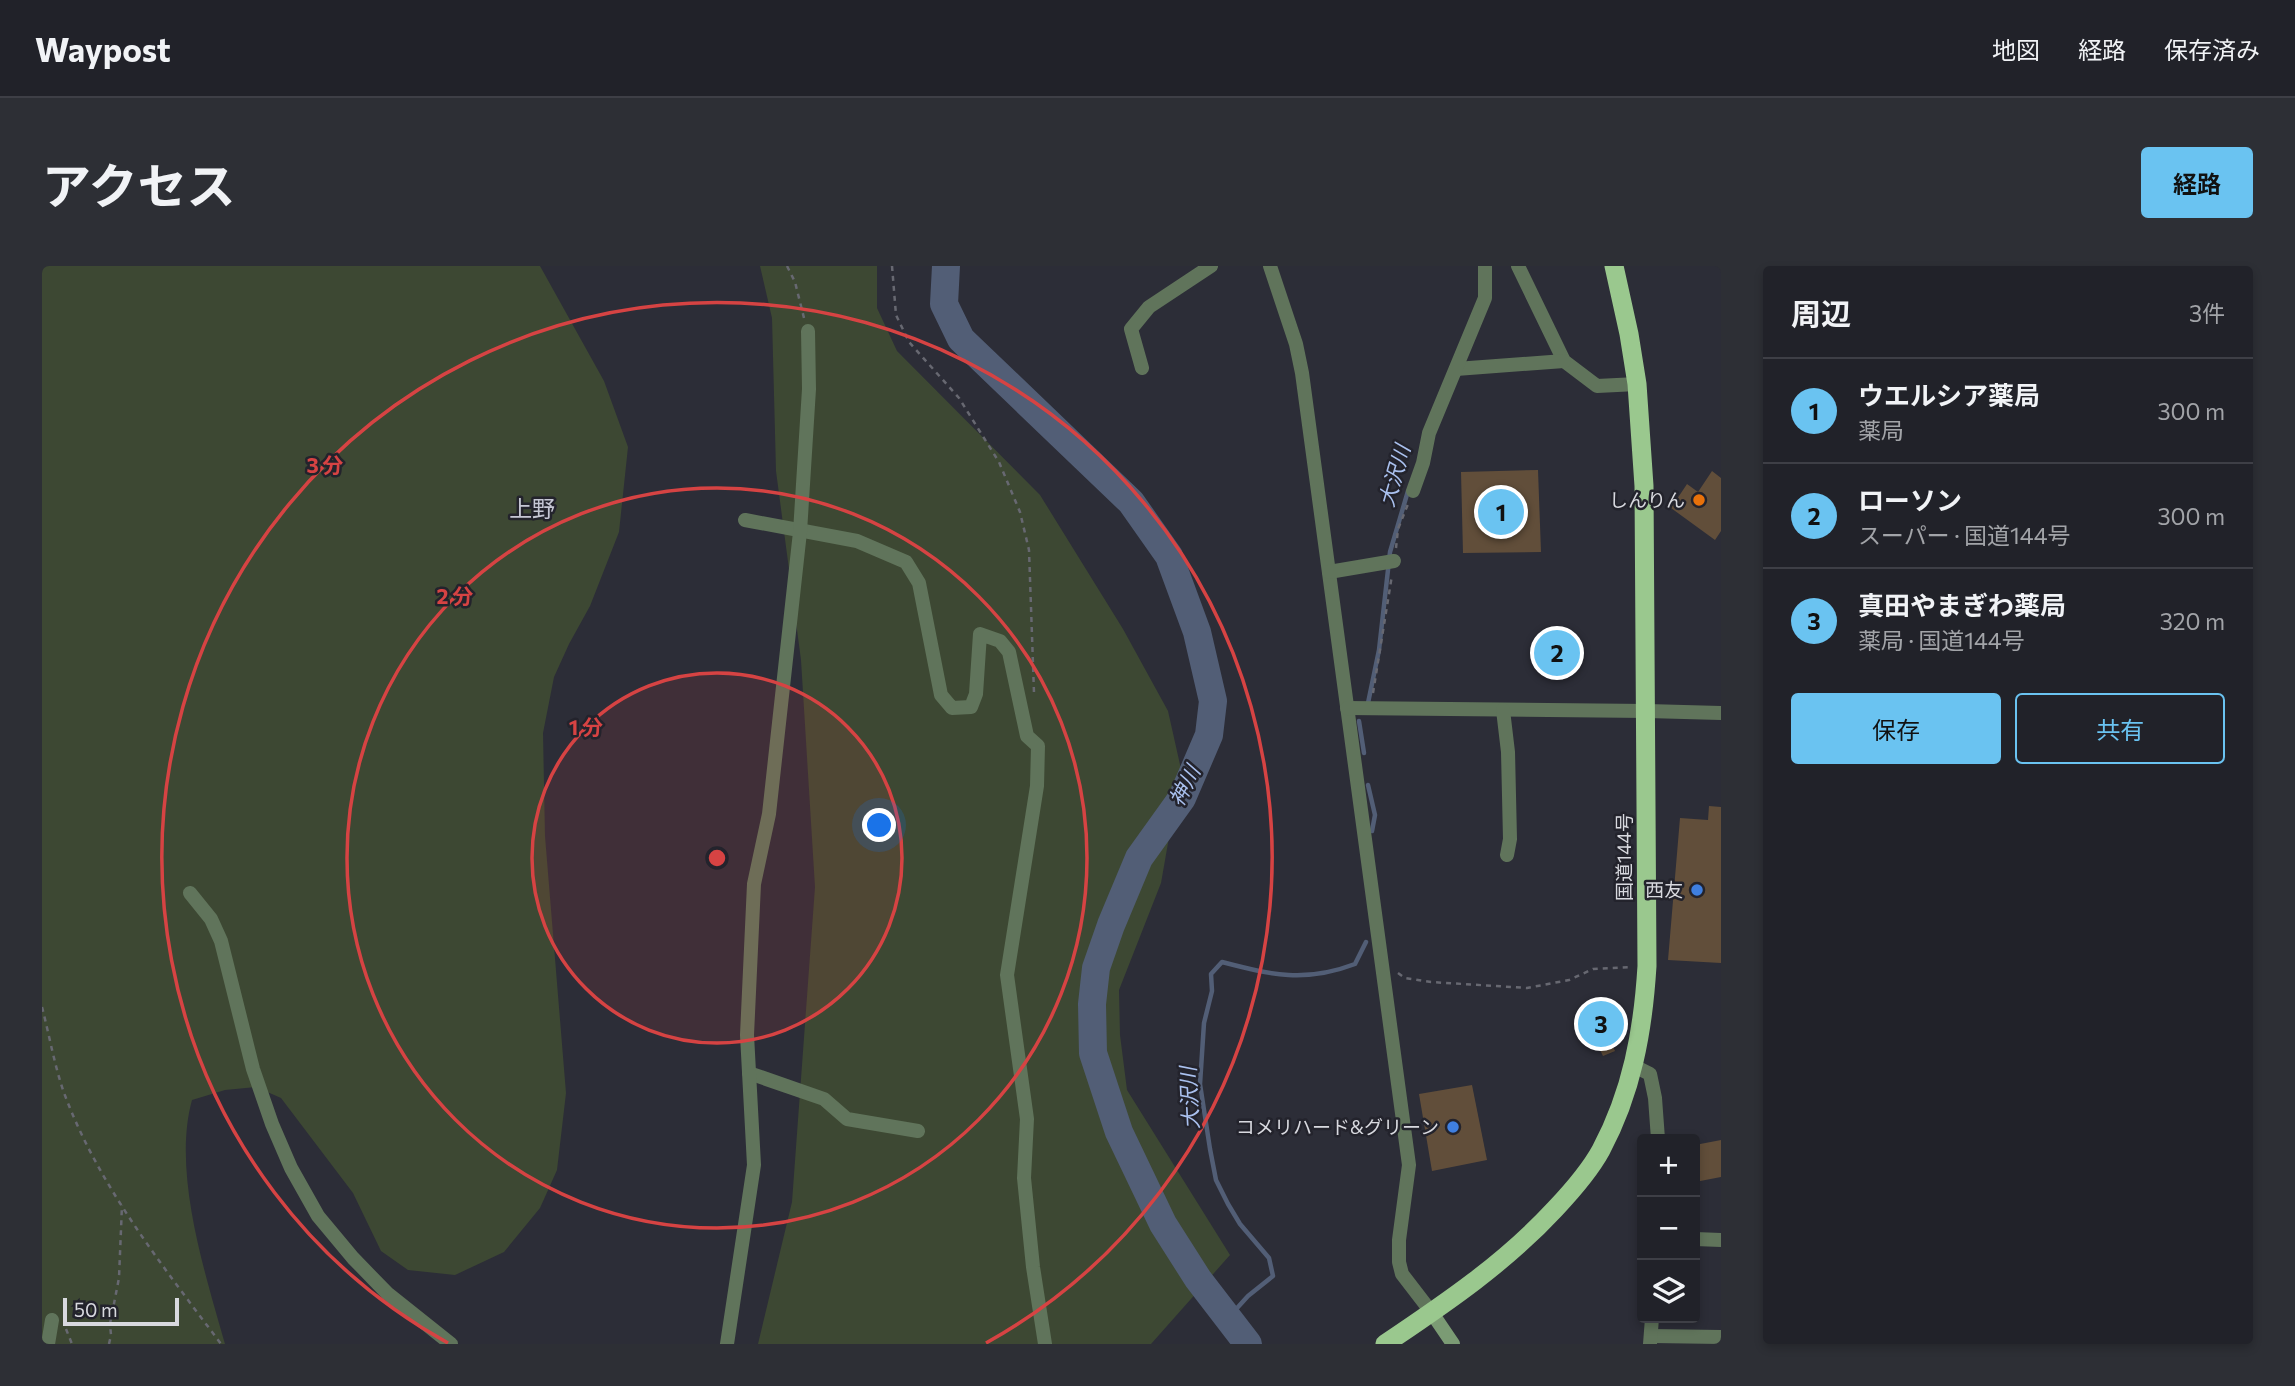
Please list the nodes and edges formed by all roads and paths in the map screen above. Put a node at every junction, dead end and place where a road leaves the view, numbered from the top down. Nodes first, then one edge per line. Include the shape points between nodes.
1 (787, 266) edge
2 (892, 266) edge
3 (1211, 266) edge
4 (1270, 266) edge
5 (1485, 266) edge
6 (1518, 266) edge
7 (1614, 266) edge
8 (808, 331) joint
9 (1564, 361) junction
10 (1142, 368) dead end
11 (1456, 369) junction
12 (1637, 384) junction
13 (1413, 491) joint
14 (745, 520) dead end
15 (800, 532) junction
16 (1390, 561) junction
17 (1329, 572) junction
18 (1035, 697) dead end
19 (1371, 707) junction
20 (1347, 708) junction
21 (1503, 710) junction
22 (1647, 711) junction
23 (1721, 713) edge
24 (1507, 855) dead end
25 (190, 893) dead end
26 (1647, 966) junction
27 (1394, 970) dead end
28 (42, 1007) edge
29 (1634, 1066) junction
30 (749, 1073) junction
31 (918, 1131) dead end
32 (1658, 1134) edge
33 (122, 1205) junction
34 (1700, 1239) edge
35 (1721, 1240) edge
36 (1432, 1313) junction
37 (1040, 1315) junction
38 (52, 1320) dead end
39 (1721, 1337) edge
40 (1651, 1340) edge
41 (48, 1344) edge
42 (109, 1344) edge
43 (221, 1344) edge
44 (451, 1344) edge
45 (727, 1344) edge
46 (1045, 1344) edge
47 (1056, 1344) edge
48 (1385, 1344) edge
49 (1453, 1344) edge

1 - 8 path
2 - 18 path via 896,315 909,342 959,398 999,462 1020,512 1029,550
3 - 10 street via 1149,307 1131,329
4 - 17 street via 1296,344
5 - 11 street via 1485,299
6 - 9 street
7 - 12 highway, 国道144号
8 - 15 street
9 - 11 street
9 - 12 street via 1597,386
11 - 13 street via 1429,433
12 - 22 highway, 国道144号 via 1644,486
13 - 16 path
14 - 15 street
15 - 30 street via 769,814 754,884
15 - 37 street via 857,541 906,562 919,583 941,695 952,708 971,707 976,694 980,634 1000,641 1009,652 1027,736 1038,746 1037,786 1007,975 1027,1119 1024,1178
16 - 17 street
16 - 19 path
17 - 20 street
19 - 20 street
19 - 21 street
20 - 36 street via 1409,1165 1399,1262
21 - 22 street
21 - 24 street via 1508,752
22 - 23 street
22 - 26 highway, 国道144号
25 - 44 street via 211,919 221,941 253,1069 272,1124 318,1216 387,1293
26 - 27 path via 1593,969 1569,980 1527,988 1431,982 1405,978
26 - 29 highway, 国道144号
28 - 33 path via 62,1088
29 - 32 street via 1650,1074
29 - 36 highway, 国道144号 via 1600,1153 1576,1186 1509,1255
30 - 31 street via 824,1099 848,1119
30 - 45 street via 754,1165
33 - 42 path via 119,1278
33 - 43 path
34 - 35 street
36 - 48 highway, 国道144号
36 - 49 main road
37 - 46 street
37 - 47 street
38 - 41 street
39 - 40 street

